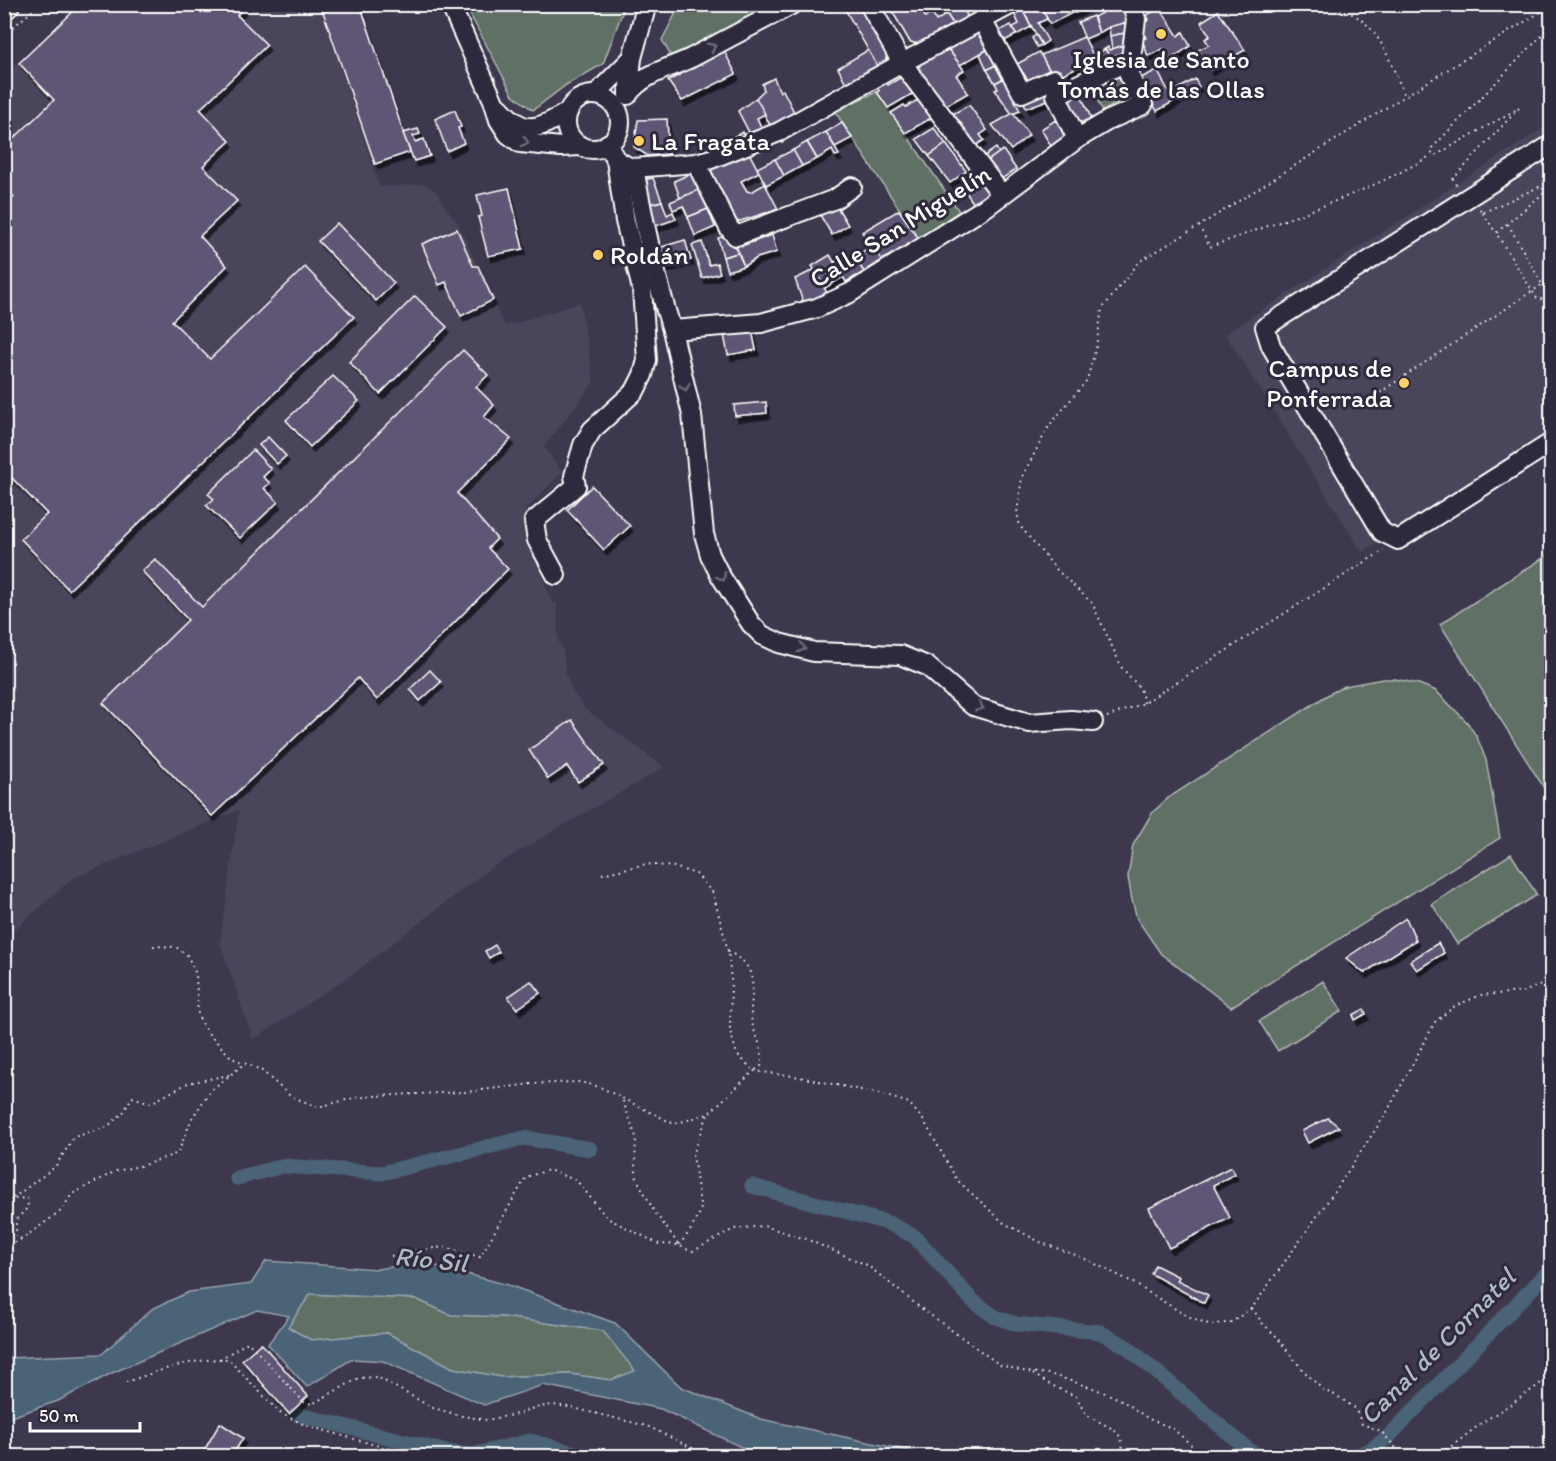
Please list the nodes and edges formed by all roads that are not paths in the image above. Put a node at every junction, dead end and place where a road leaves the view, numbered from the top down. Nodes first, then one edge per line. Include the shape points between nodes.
1 (450, 4) edge
2 (647, 4) edge
3 (793, 4) edge
4 (868, 4) edge
5 (1012, 4) edge
6 (1132, 4) edge
7 (982, 20) junction
8 (1131, 60) junction
9 (902, 63) junction
10 (628, 64) junction
11 (659, 70) junction
12 (1060, 93) junction
13 (628, 94) junction
14 (596, 95) junction
15 (493, 100) junction
16 (568, 112) junction
17 (619, 126) junction
18 (1077, 139) junction
19 (1551, 144) edge
20 (580, 146) junction
21 (612, 152) junction
22 (696, 163) junction
23 (634, 168) junction
24 (852, 187) dead end
25 (1002, 195) junction
26 (672, 330) junction
27 (1551, 442) edge
28 (556, 575) dead end
29 (1093, 722) road end

1 - 15 street
2 - 10 street
11 -> 3 street via 687,60
4 - 9 street
5 - 7 street
6 - 8 street via 1136,19
7 - 9 street
7 - 12 street via 1022,93 1054,79
8 - 12 street
8 - 18 street, Calle San Miguelín via 1129,75 1143,105
9 - 22 street via 779,132
9 - 25 street
10 - 11 street via 645,73
10 - 13 street
10 - 14 street
11 - 13 street via 636,84
12 - 18 street via 1056,95
13 - 17 street
14 - 16 street via 576,100
14 - 17 street via 612,104 619,116
15 - 16 street via 522,127 535,127
15 -> 20 street via 499,120 520,143
16 - 20 street via 570,136
17 - 21 street
18 - 25 street, Calle San Miguelín
19 - 27 street via 1265,327 1271,346 1382,532 1398,540
20 - 21 street
21 - 23 street
21 - 28 street via 642,289 647,360 634,391 592,430 582,445 574,476 576,486 534,521 537,540
22 - 23 street
22 - 24 street via 736,236 835,199
23 - 26 street via 647,240
25 - 26 street, Calle San Miguelín via 850,293 817,308 761,323
26 -> 29 street via 692,415 707,544 734,597 762,635 814,652 900,655 927,666 973,706 1029,723

